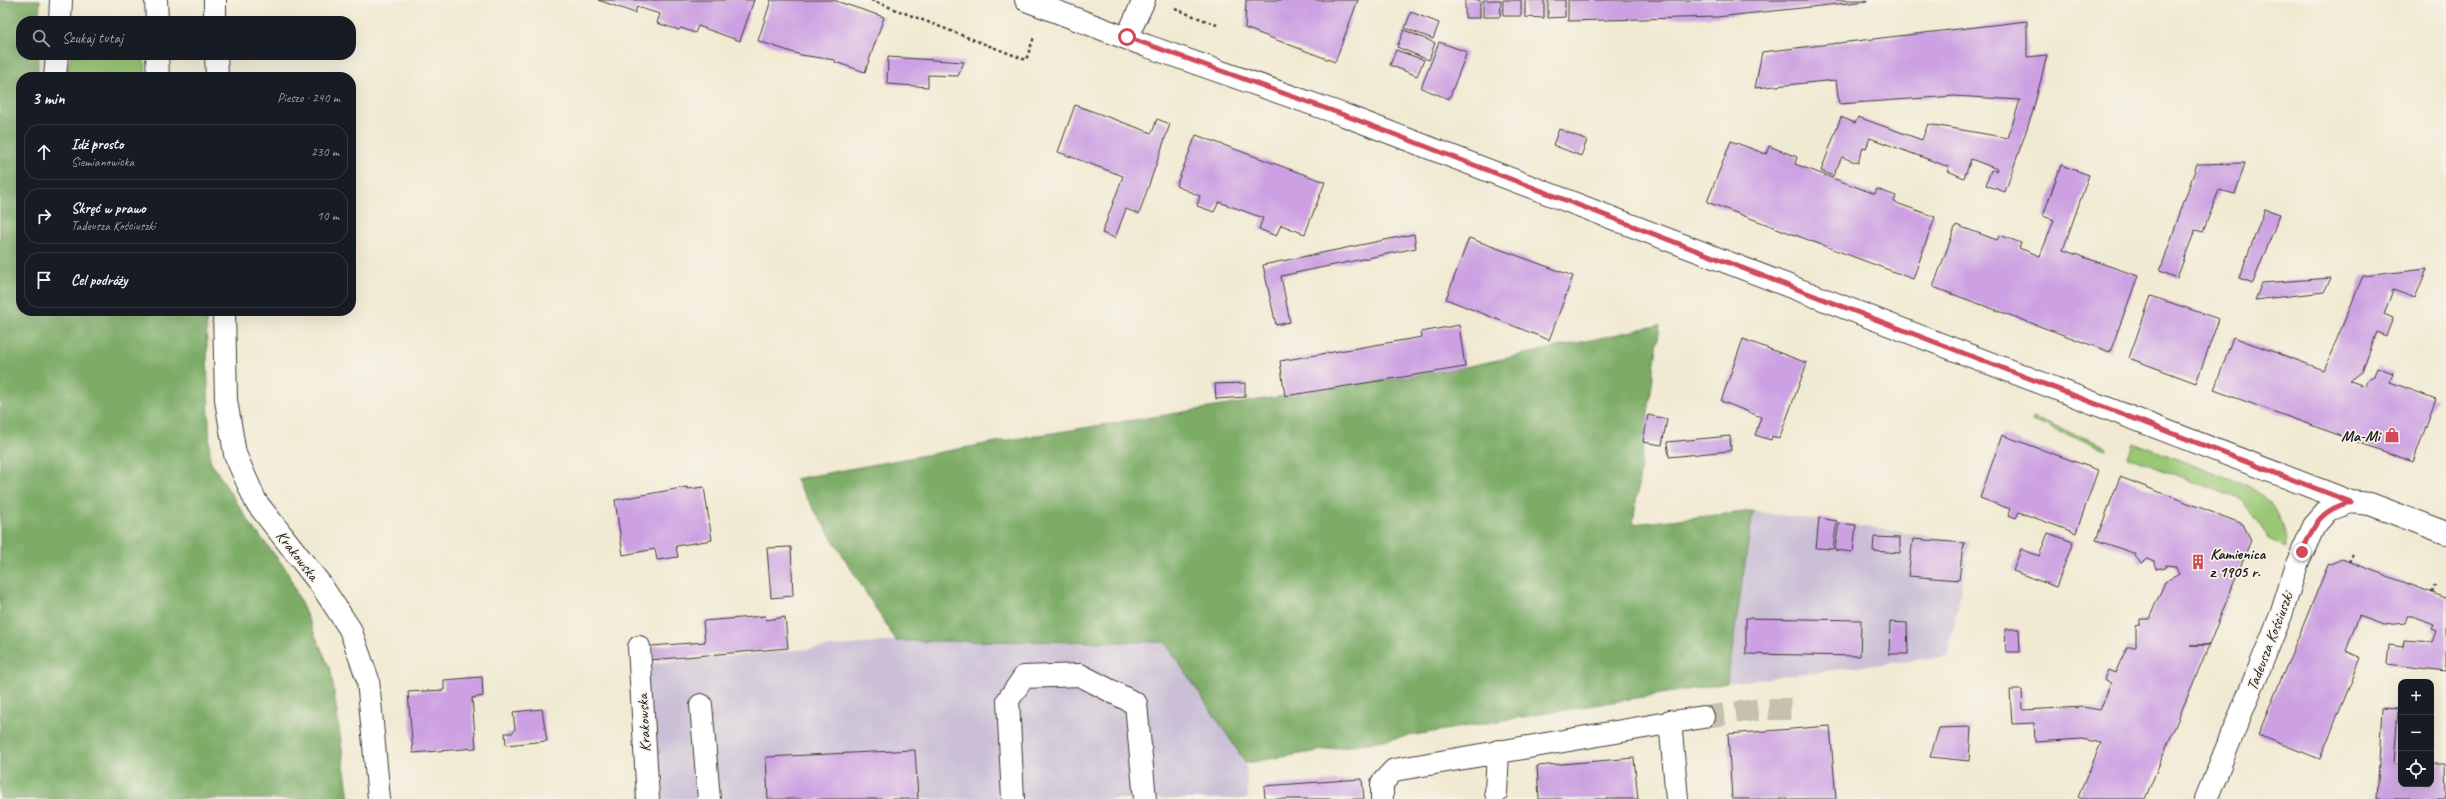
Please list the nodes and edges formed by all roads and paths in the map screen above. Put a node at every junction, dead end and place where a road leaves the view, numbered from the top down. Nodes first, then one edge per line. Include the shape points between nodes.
1 (61, 0) edge
2 (156, 0) edge
3 (215, 0) edge
4 (871, 0) edge
5 (1026, 0) edge
6 (1144, 0) edge
7 (1174, 8) dead end
8 (60, 16) edge
9 (157, 16) edge
10 (215, 16) edge
11 (1217, 25) dead end
12 (1036, 32) dead end
13 (1127, 37) junction
14 (57, 60) edge
15 (157, 60) edge
16 (216, 60) edge
17 (55, 72) edge
18 (158, 72) edge
19 (217, 72) edge
20 (224, 316) edge
21 (2351, 502) junction
22 (2446, 533) edge
23 (2353, 554) dead end
24 (2349, 562) dead end
25 (2435, 585) dead end
26 (2432, 592) dead end
27 (639, 647) dead end
28 (701, 705) dead end
29 (1702, 717) tunnel mouth
30 (1670, 721) junction
31 (1498, 751) junction
32 (1496, 793) dead end
33 (379, 799) edge
34 (648, 799) edge
35 (710, 799) edge
36 (1013, 799) edge
37 (1145, 799) edge
38 (1382, 799) edge
39 (1677, 799) edge
40 (2206, 799) edge

1 - 8 street
2 - 9 street
3 - 10 street
4 - 12 path via 1026,60
5 - 13 street
6 - 13 street
7 - 11 path
13 - 21 street via 1352,117
14 - 17 street
15 - 18 street
16 - 19 street
20 - 33 street, Krakowska via 226,400 235,454 256,502 321,585 350,629 368,680
21 - 22 street via 2370,504
21 - 40 street, Tadeusza Kościuszki via 2328,510 2314,526
23 - 24 path
25 - 26 path
27 - 34 street, Krakowska
28 - 35 street
29 - 30 street
30 - 31 street
30 - 39 street
31 - 32 street
31 - 38 street via 1394,770 1382,782
36 - 37 street via 1008,700 1024,677 1080,675 1136,704

